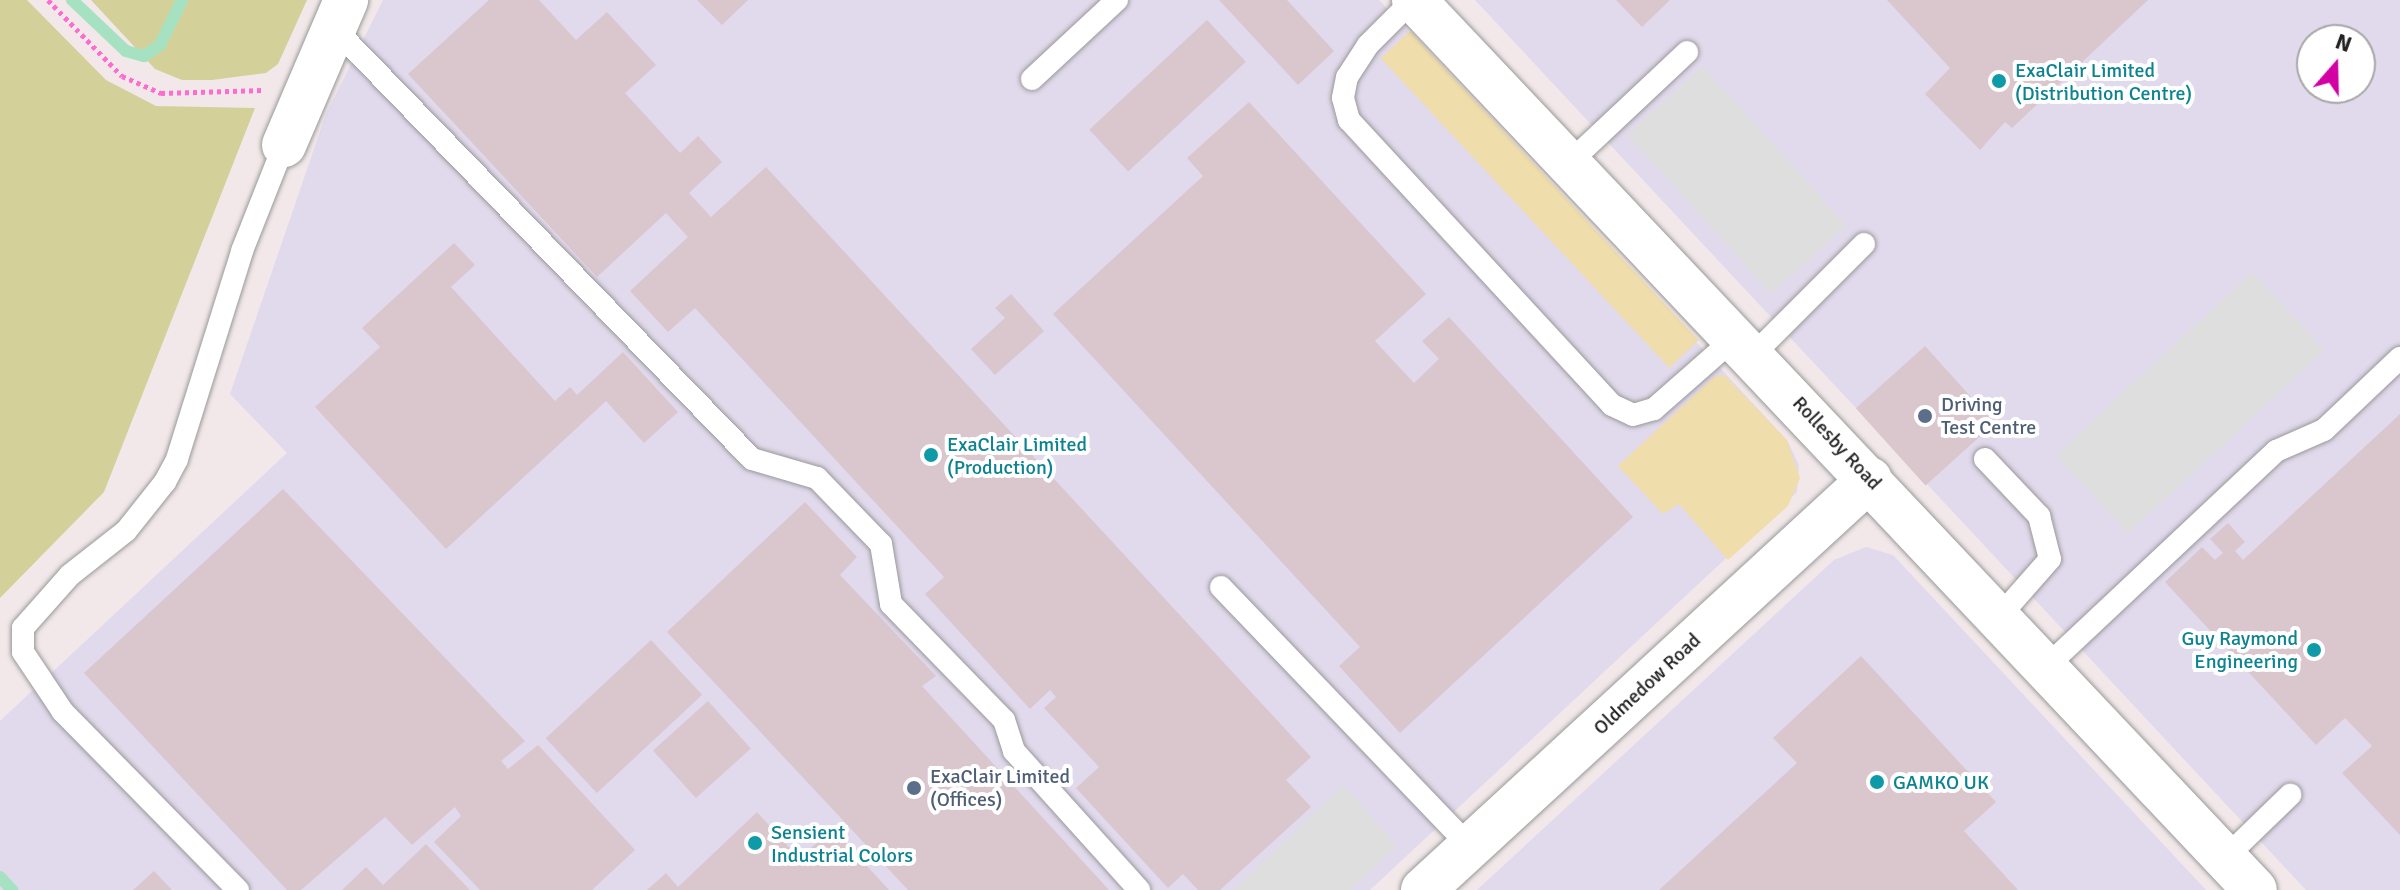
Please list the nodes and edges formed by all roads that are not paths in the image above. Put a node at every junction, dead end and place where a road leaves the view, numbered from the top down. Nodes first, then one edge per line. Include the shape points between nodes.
1 (1117, 0) edge
2 (1414, 0) edge
3 (340, 14) edge
4 (1687, 52) dead end
5 (1032, 79) dead end
6 (284, 145) joint
7 (1569, 163) junction
8 (1864, 244) dead end
9 (1744, 346) junction
10 (2400, 358) edge
11 (1985, 459) dead end
12 (1870, 479) junction
13 (1221, 587) dead end
14 (1999, 617) junction
15 (2046, 667) junction
16 (2290, 795) dead end
17 (1470, 847) junction
18 (2225, 858) junction
19 (238, 890) edge
20 (1139, 890) edge
21 (1423, 890) edge
22 (2255, 890) edge

1 - 5 lane
2 - 7 street, Rollesby Road
2 - 9 lane via 1368,45 1347,77 1343,98 1349,120 1612,405 1633,415 1654,409
3 - 6 street
3 - 20 lane via 438,138 752,459 817,478 881,544 891,604 1004,720 1014,751
4 - 7 lane
6 - 19 lane via 242,251 177,459 165,482 126,531 70,575 23,628 23,652 63,712
7 - 9 street, Rollesby Road
8 - 9 lane
9 - 12 street, Rollesby Road
10 - 15 lane via 2324,430 2276,451
11 - 14 lane via 2039,516 2050,559
12 - 14 street, Rollesby Road
12 - 17 street, Oldmedow Road
13 - 17 lane
14 - 15 street, Rollesby Road
15 - 18 street, Rollesby Road
16 - 18 lane
17 - 21 street, Oldmedow Road
18 - 22 street, Rollesby Road

